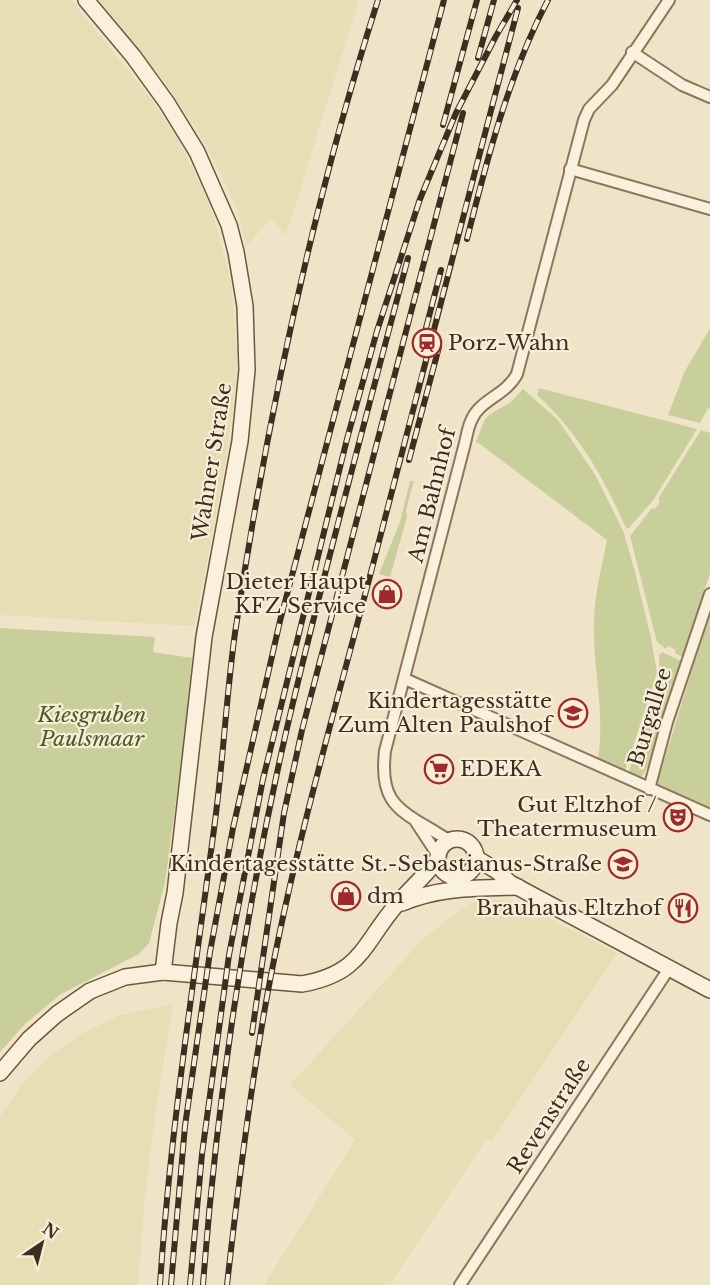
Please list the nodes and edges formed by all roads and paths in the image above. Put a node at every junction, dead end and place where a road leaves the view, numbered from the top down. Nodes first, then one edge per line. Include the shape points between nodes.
1 (86, 0) edge
2 (669, 0) edge
3 (632, 52) junction
4 (710, 97) edge
5 (570, 170) junction
6 (710, 209) edge
7 (710, 594) edge
8 (405, 679) junction
9 (649, 789) junction
10 (710, 815) edge
11 (416, 822) junction
12 (450, 840) junction
13 (437, 857) junction
14 (476, 858) junction
15 (468, 874) junction
16 (449, 876) junction
17 (514, 885) junction
18 (409, 892) junction
19 (396, 905) junction
20 (670, 967) junction
21 (163, 972) junction
22 (710, 990) edge
23 (0, 1073) edge
24 (460, 1285) edge

1 - 21 street, Wahner Straße via 167,103 197,152 229,225 245,306 247,370 240,441 204,637
2 - 3 street, Am Bahnhof
3 - 4 street via 682,85
3 - 5 street, Am Bahnhof via 612,85 589,109
5 - 6 street
5 - 8 street, Am Bahnhof via 517,374 506,390 478,409 472,418
7 - 9 street, Burgallee
8 - 9 street
8 - 11 street, Am Bahnhof via 385,751 383,778 388,796
9 - 10 street, Burgallee
11 - 12 street, Am Bahnhof
11 - 13 street, Am Bahnhof
12 - 13 street via 441,846
12 - 14 street via 468,843
13 - 16 street
13 - 18 street
14 - 15 street
14 - 17 street
15 - 16 street
15 - 17 street
16 - 18 street
17 - 19 street via 458,888
17 - 20 street
18 - 19 street
19 - 21 street via 357,959 324,980 302,984
20 - 22 street
20 - 24 street, Revenstraße
21 - 23 street via 125,977 90,991 29,1039

